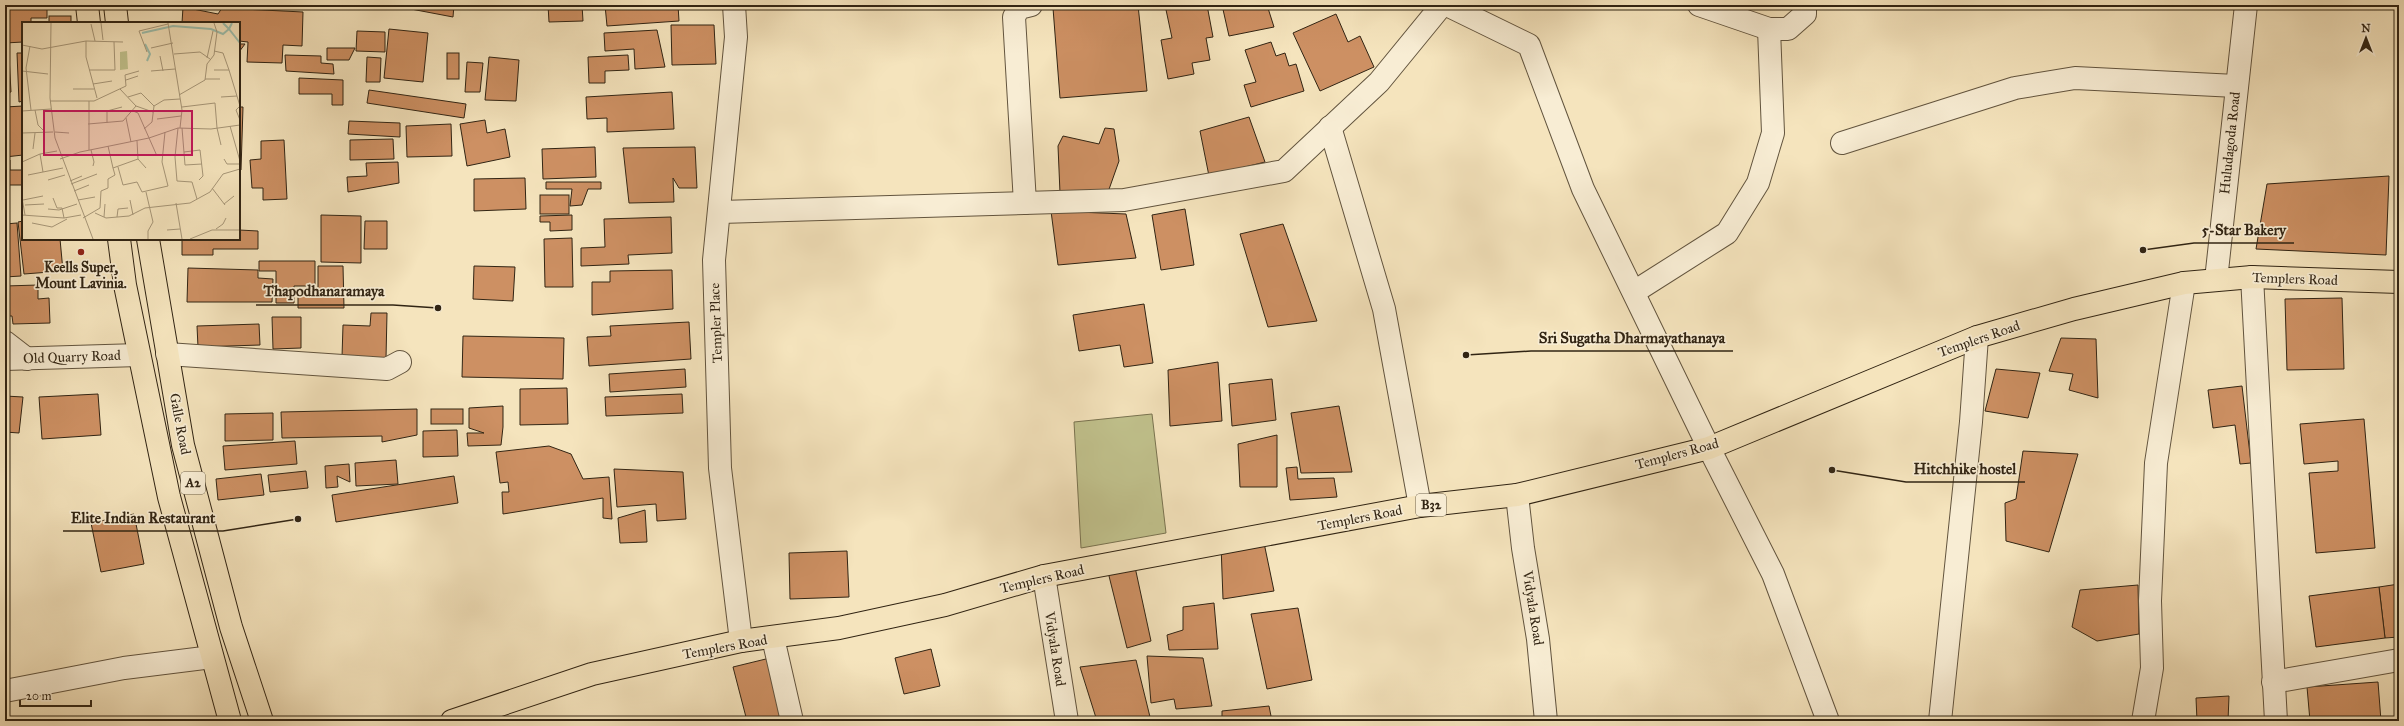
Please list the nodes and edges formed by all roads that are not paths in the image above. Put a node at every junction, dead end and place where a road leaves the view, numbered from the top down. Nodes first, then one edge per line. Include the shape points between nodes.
1 (87, 5) edge
2 (115, 5) edge
3 (734, 5) edge
4 (1032, 5) edge
5 (1442, 5) edge
6 (1447, 5) edge
7 (1699, 5) edge
8 (1805, 5) edge
9 (2246, 5) edge
10 (89, 22) edge
11 (117, 22) edge
12 (1769, 28) junction
13 (2236, 86) junction
14 (1330, 127) junction
15 (1842, 143) dead end
16 (1025, 203) junction
17 (720, 212) junction
18 (119, 240) edge
19 (148, 240) edge
20 (2252, 276) junction
21 (2216, 280) junction
22 (2399, 282) edge
23 (2184, 283) junction
24 (1634, 292) junction
25 (1977, 337) junction
26 (5, 342) edge
27 (167, 354) junction
28 (139, 355) junction
29 (5, 359) edge
30 (27, 359) junction
31 (400, 362) dead end
32 (1709, 448) junction
33 (1517, 495) junction
34 (1420, 506) junction
35 (1044, 576) junction
36 (773, 638) junction
37 (741, 641) junction
38 (212, 657) junction
39 (2399, 660) edge
40 (2273, 682) junction
41 (5, 691) edge
42 (230, 721) edge
43 (262, 721) edge
44 (452, 721) edge
45 (792, 721) edge
46 (1067, 721) edge
47 (1546, 721) edge
48 (1828, 721) edge
49 (1940, 721) edge
50 (2143, 721) edge
51 (2276, 721) edge

1 - 10 main road
2 - 11 main road
3 - 17 street, Templer Place via 736,37
4 - 16 street via 1019,8 1014,17
5 - 14 street via 1379,82
6 - 24 street via 1529,45 1583,189
7 - 12 street
8 - 12 street via 1805,14 1788,29
9 - 13 street, Huludagoda Road
12 - 24 street via 1773,133 1758,183 1727,233
13 - 15 street via 2075,78 2015,88
13 - 21 street, Huludagoda Road
14 - 16 street via 1284,171 1124,200
14 - 34 street via 1384,310
16 - 17 street
17 - 37 street, Templer Place via 714,260 720,468
18 - 28 main road, Galle Road / A2
19 - 27 main road, Galle Road / A2
20 - 21 main road, Templers Road / B32
20 - 22 main road, Templers Road / B32
20 - 40 street
21 - 23 main road, Templers Road / B32
23 - 25 main road, Templers Road / B32 via 2074,309
23 - 50 street via 2156,463 2150,601 2152,668
24 - 32 street
25 - 32 main road, Templers Road / B32
25 - 49 street via 1971,422
26 - 30 street
27 - 31 street via 387,369
27 - 43 main road, Galle Road / A2 via 183,445 231,626
28 - 30 street, Old Quarry Road
28 - 38 main road, Galle Road / A2 via 169,497
29 - 30 street, Old Quarry Road
32 - 33 main road, Templers Road / B32
32 - 48 street via 1773,574
33 - 34 main road, Templers Road / B32
33 - 47 street, Vidyala Road via 1538,639
34 - 35 main road, Templers Road / B32
35 - 36 main road, Templers Road / B32 via 945,605 839,628
35 - 46 street, Vidyala Road
36 - 37 main road, Templers Road / B32
36 - 45 street
37 - 44 main road, Templers Road / B32 via 592,674
38 - 41 street via 124,668
38 - 42 main road, Galle Road / A2
39 - 40 street
40 - 51 street

